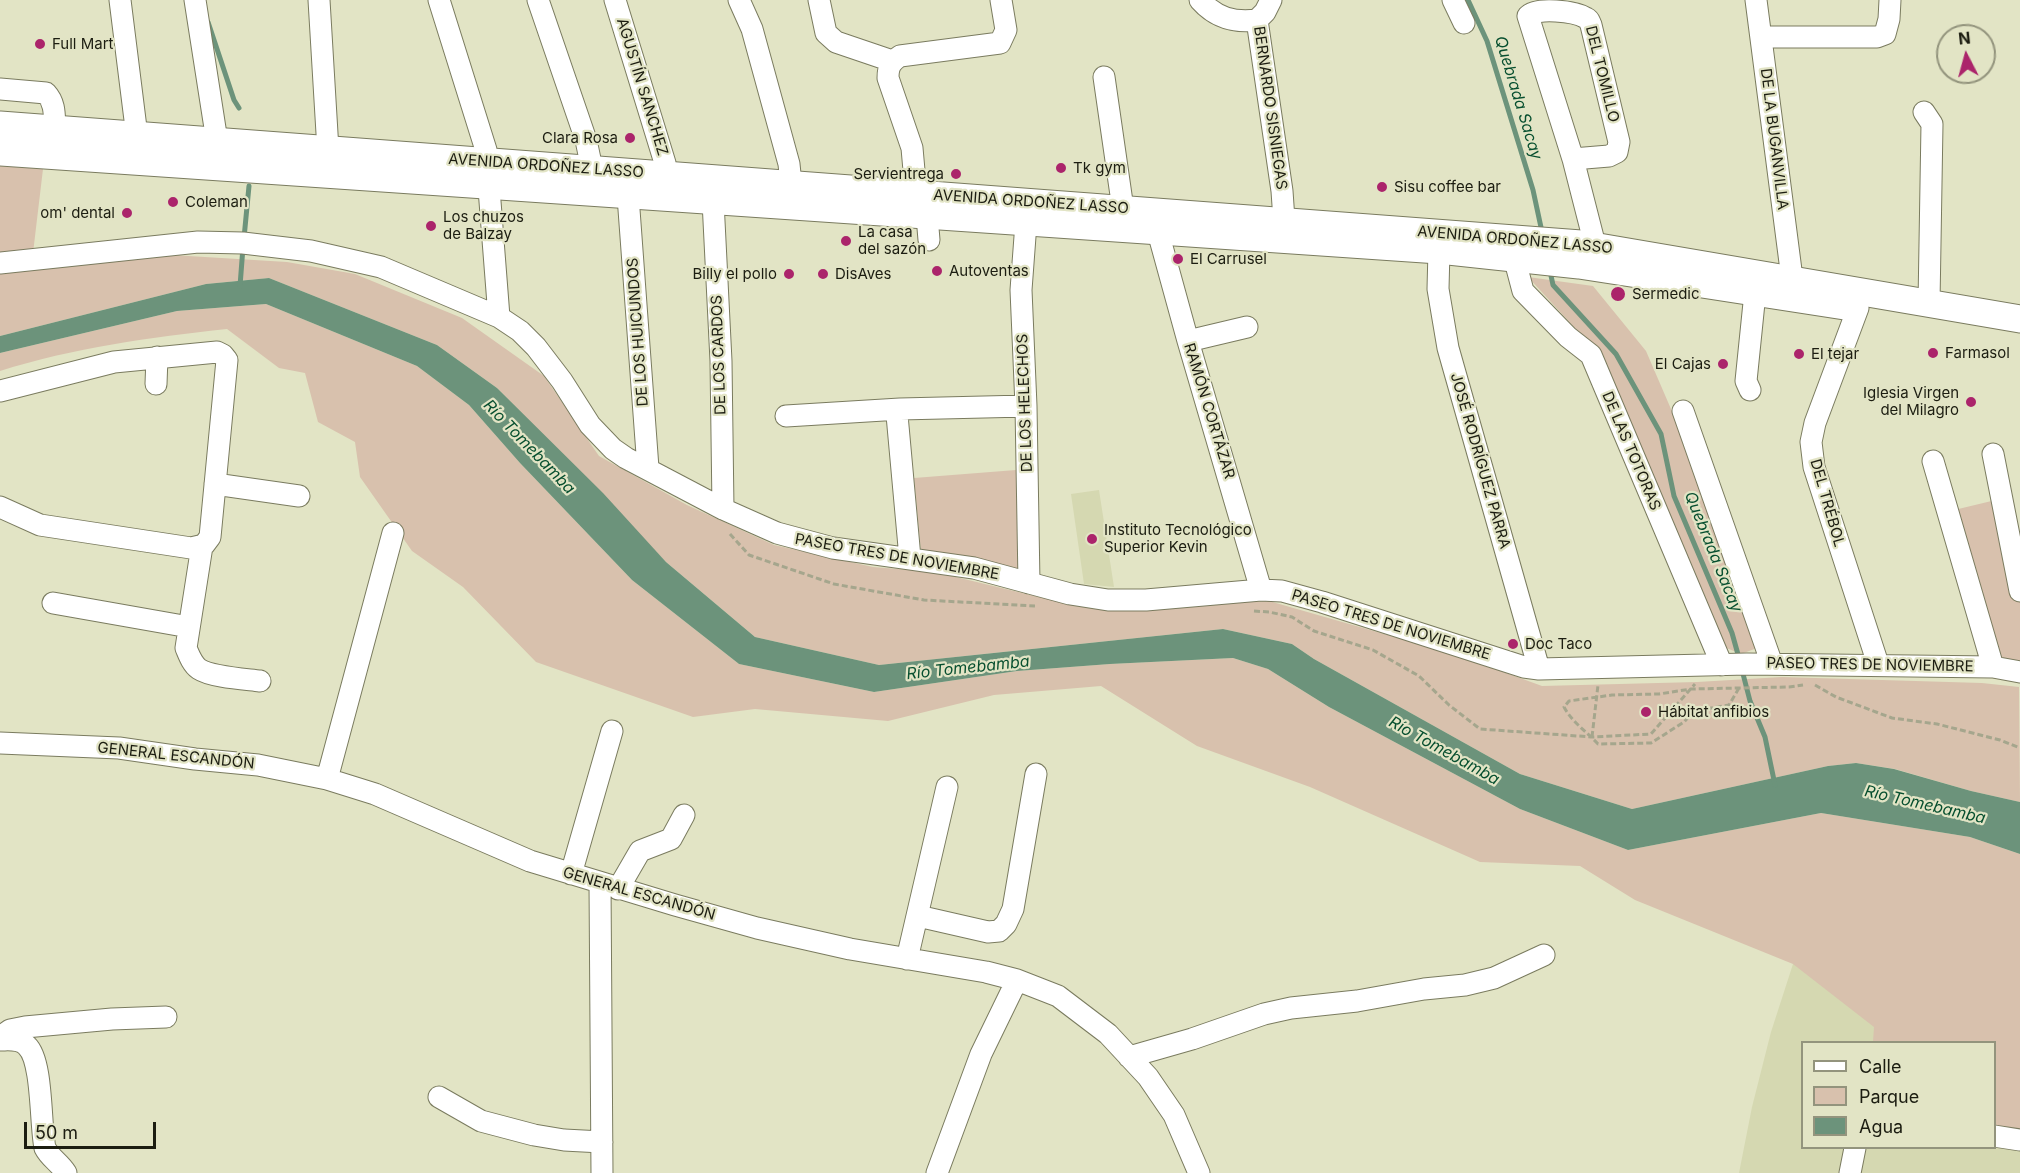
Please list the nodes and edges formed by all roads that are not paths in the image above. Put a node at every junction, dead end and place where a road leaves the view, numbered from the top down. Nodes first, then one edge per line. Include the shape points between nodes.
1 (120, 0) edge
2 (195, 0) edge
3 (319, 0) edge
4 (439, 0) edge
5 (538, 0) edge
6 (615, 0) edge
7 (739, 0) edge
8 (819, 0) edge
9 (1001, 0) edge
10 (1200, 0) edge
11 (1271, 0) edge
12 (1453, 0) edge
13 (1756, 0) edge
14 (1890, 0) edge
15 (1257, 20) junction
16 (1464, 23) dead end
17 (1761, 37) junction
18 (892, 61) junction
19 (1104, 77) dead end
20 (0, 89) edge
21 (1924, 112) dead end
22 (0, 125) edge
23 (55, 130) junction
24 (138, 136) junction
25 (217, 141) junction
26 (328, 150) junction
27 (0, 152) edge
28 (1573, 159) junction
29 (592, 169) junction
30 (488, 174) junction
31 (666, 175) junction
32 (791, 184) junction
33 (628, 196) junction
34 (713, 201) junction
35 (1123, 208) junction
36 (924, 216) junction
37 (1284, 220) junction
38 (1026, 223) junction
39 (1158, 232) junction
40 (1510, 247) junction
41 (1439, 250) junction
42 (1585, 251) junction
43 (0, 263) edge
44 (1792, 278) junction
45 (1755, 292) junction
46 (1929, 303) junction
47 (1858, 308) junction
48 (499, 317) junction
49 (2020, 319) edge
50 (1247, 327) dead end
51 (2020, 337) edge
52 (1188, 341) junction
53 (157, 357) junction
54 (156, 384) dead end
55 (1750, 390) dead end
56 (0, 391) edge
57 (1026, 406) junction
58 (900, 409) junction
59 (1683, 411) dead end
60 (786, 416) dead end
61 (1993, 454) dead end
62 (1933, 461) dead end
63 (648, 468) junction
64 (215, 484) junction
65 (298, 496) dead end
66 (0, 507) edge
67 (723, 509) junction
68 (393, 533) dead end
69 (202, 546) junction
70 (910, 558) junction
71 (1029, 583) junction
72 (1262, 590) junction
73 (2020, 591) edge
74 (52, 603) dead end
75 (189, 627) junction
76 (1734, 664) junction
77 (1772, 664) junction
78 (1878, 664) junction
79 (1993, 667) junction
80 (1539, 669) junction
81 (2020, 672) edge
82 (260, 681) dead end
83 (612, 731) dead end
84 (0, 743) edge
85 (1036, 774) dead end
86 (327, 778) junction
87 (947, 787) dead end
88 (684, 815) dead end
89 (571, 874) junction
90 (609, 886) junction
91 (918, 916) junction
92 (1544, 955) dead end
93 (907, 959) junction
94 (1017, 980) junction
95 (166, 1017) dead end
96 (0, 1039) edge
97 (1129, 1057) junction
98 (439, 1097) dead end
99 (1996, 1136) edge
100 (2020, 1140) edge
101 (602, 1142) junction
102 (1855, 1149) edge
103 (66, 1173) edge
104 (602, 1173) edge
105 (937, 1173) edge
106 (1199, 1173) edge
107 (1850, 1173) edge

1 - 24 street
2 - 25 street
3 - 26 street
4 - 30 street via 482,133
5 - 29 street via 586,140
6 - 31 street, AGUSTÍN SANCHEZ
7 - 32 street via 752,29
8 - 18 street via 826,33 836,42
9 - 18 street via 1006,30 1000,43 900,56
10 - 15 street via 1215,14 1231,21
11 - 15 street, BERNARDO SISNIEGAS
12 - 16 street
13 - 17 street, DE LA BUGANVILLA
14 - 17 street via 1885,34 1877,37
15 - 37 street, BERNARDO SISNIEGAS
17 - 44 street, DE LA BUGANVILLA
18 - 36 street via 888,78 912,148
19 - 35 street
20 - 23 street via 46,93 54,106
21 - 46 street via 1932,124
22 - 23 main road, AVENIDA ORDOÑEZ LASSO
23 - 24 main road, AVENIDA ORDOÑEZ LASSO
24 - 25 main road, AVENIDA ORDOÑEZ LASSO
25 - 26 main road, AVENIDA ORDOÑEZ LASSO
26 - 30 main road, AVENIDA ORDOÑEZ LASSO
27 - 30 main road, AVENIDA ORDOÑEZ LASSO
28 - 28 street, DEL TOMILLO via 1528,16 1539,10 1580,15 1592,25 1617,152
28 - 42 street, DEL TOMILLO
29 - 30 main road, AVENIDA ORDOÑEZ LASSO
29 - 31 main road, AVENIDA ORDOÑEZ LASSO
30 - 33 main road, AVENIDA ORDOÑEZ LASSO
30 - 48 street
31 - 32 main road, AVENIDA ORDOÑEZ LASSO
32 - 36 main road, AVENIDA ORDOÑEZ LASSO
33 - 34 main road, AVENIDA ORDOÑEZ LASSO
33 - 63 street, DE LOS HUICUNDOS
34 - 36 main road, AVENIDA ORDOÑEZ LASSO
34 - 67 street, DE LOS CARDOS
35 - 36 main road, AVENIDA ORDOÑEZ LASSO
35 - 37 main road, AVENIDA ORDOÑEZ LASSO
36 - 38 main road, AVENIDA ORDOÑEZ LASSO
37 - 40 main road, AVENIDA ORDOÑEZ LASSO
38 - 39 main road, AVENIDA ORDOÑEZ LASSO
38 - 57 street, DE LOS HELECHOS via 1021,290
39 - 41 main road, AVENIDA ORDOÑEZ LASSO
39 - 52 street, RAMÓN CORTÁZAR
40 - 41 main road, AVENIDA ORDOÑEZ LASSO
40 - 42 main road, AVENIDA ORDOÑEZ LASSO
40 - 76 street, DE LAS TOTORAS via 1523,291 1568,338 1591,355
41 - 80 street, JOSÉ RODRÍGUEZ PARRA via 1438,289 1448,348
42 - 44 main road, AVENIDA ORDOÑEZ LASSO
42 - 45 main road, AVENIDA ORDOÑEZ LASSO
43 - 48 street, PASEO TRES DE NOVIEMBRE via 198,242 243,243 311,251 381,267
44 - 46 main road, AVENIDA ORDOÑEZ LASSO
45 - 47 main road, AVENIDA ORDOÑEZ LASSO
45 - 55 street via 1746,381
46 - 49 main road, AVENIDA ORDOÑEZ LASSO
47 - 51 main road, AVENIDA ORDOÑEZ LASSO
47 - 78 street, DEL TRÉBOL via 1811,442 1814,467
48 - 63 street, PASEO TRES DE NOVIEMBRE via 536,347 601,438 626,458
50 - 52 street
52 - 72 street, RAMÓN CORTÁZAR
53 - 54 street
53 - 56 street via 114,362
53 - 64 street via 217,352 227,360
57 - 58 street
57 - 71 street, DE LOS HELECHOS
58 - 60 street
58 - 70 street via 897,415
59 - 77 street
61 - 73 street
62 - 79 street
63 - 67 street, PASEO TRES DE NOVIEMBRE
64 - 65 street
64 - 69 street via 210,537
66 - 69 street via 40,525 191,548
67 - 70 street, PASEO TRES DE NOVIEMBRE via 802,541
68 - 86 street
69 - 75 street
70 - 71 street, PASEO TRES DE NOVIEMBRE via 974,568
71 - 72 street, PASEO TRES DE NOVIEMBRE via 1108,600
72 - 80 street, PASEO TRES DE NOVIEMBRE via 1311,598
74 - 75 street
75 - 82 street via 186,648 198,669
76 - 77 street, PASEO TRES DE NOVIEMBRE
76 - 80 street, PASEO TRES DE NOVIEMBRE
77 - 78 street, PASEO TRES DE NOVIEMBRE via 1816,674
78 - 79 street, PASEO TRES DE NOVIEMBRE
79 - 81 street, PASEO TRES DE NOVIEMBRE
83 - 89 street
84 - 86 street, GENERAL ESCANDÓN via 119,748 258,765
85 - 91 street via 1013,909 1006,924 999,932 988,932
86 - 89 street, GENERAL ESCANDÓN
87 - 91 street
88 - 90 street via 671,839 640,851
89 - 90 street, GENERAL ESCANDÓN
90 - 93 street, GENERAL ESCANDÓN via 757,927
90 - 101 street
91 - 93 street
92 - 97 street via 1494,978 1466,985 1291,1008
93 - 94 street, GENERAL ESCANDÓN
94 - 97 street, GENERAL ESCANDÓN via 1058,996 1108,1034
94 - 105 street via 981,1054
95 - 96 street via 25,1027 10,1030
96 - 103 street via 19,1041 32,1054 45,1148
97 - 106 street, GENERAL ESCANDÓN via 1174,1115
98 - 101 street via 481,1121 534,1135
99 - 100 street
101 - 104 street
102 - 107 street

